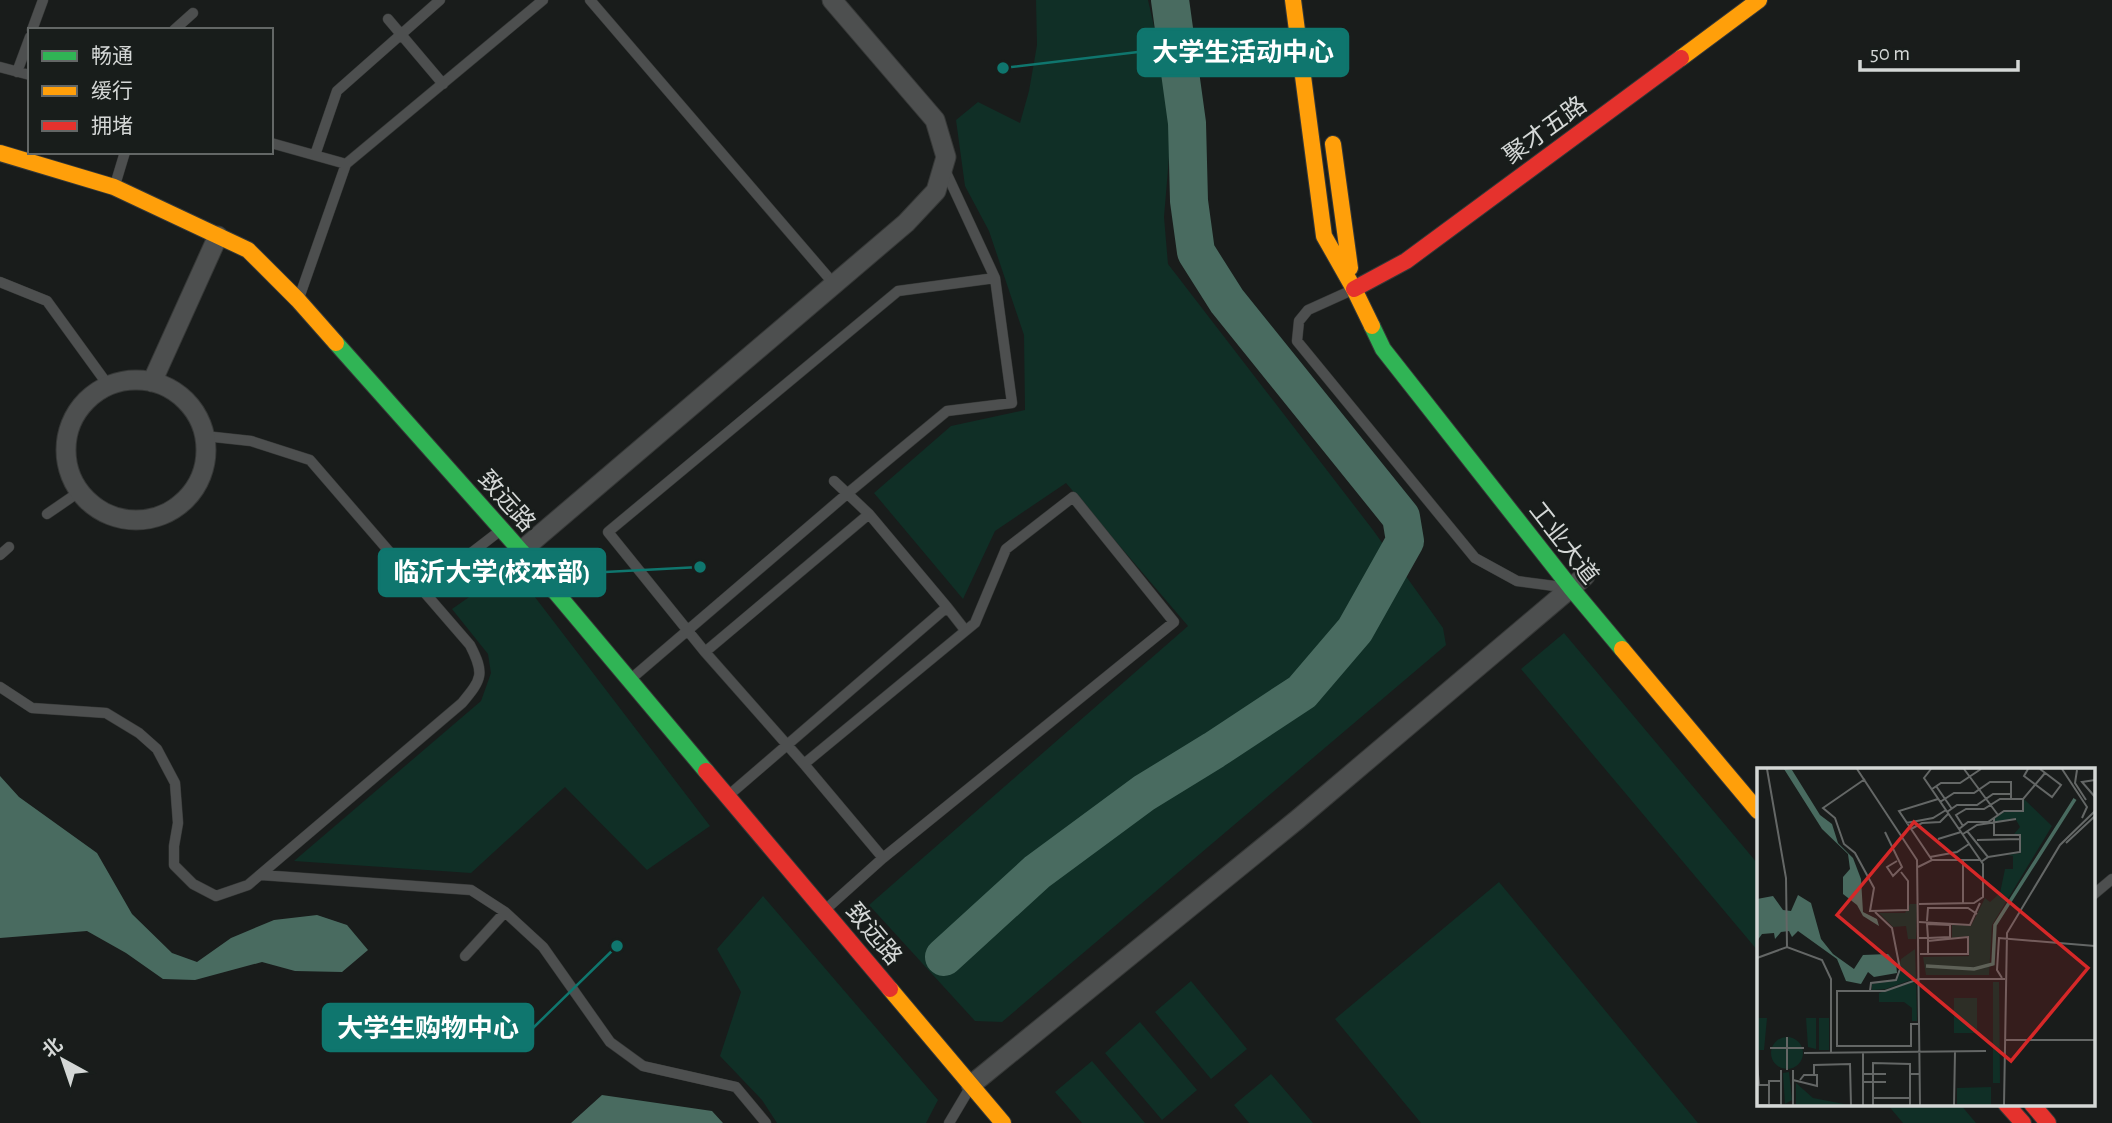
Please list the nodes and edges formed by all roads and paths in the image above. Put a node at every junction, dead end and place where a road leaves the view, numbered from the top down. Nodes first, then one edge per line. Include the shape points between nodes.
1 (43, 0) edge
2 (440, 0) edge
3 (543, 0) edge
4 (590, 0) edge
5 (832, 0) edge
6 (1293, 0) edge
7 (1759, 0) edge
8 (193, 13) dead end
9 (388, 19) dead end
10 (33, 28) edge
11 (176, 28) edge
12 (400, 35) junction
13 (28, 42) edge
14 (0, 67) edge
15 (17, 72) junction
16 (28, 75) edge
17 (443, 84) junction
18 (1331, 135) dead end
19 (273, 144) edge
20 (0, 153) edge
21 (124, 154) edge
22 (315, 155) junction
23 (346, 164) junction
24 (943, 166) junction
25 (114, 187) junction
26 (218, 236) junction
27 (995, 278) junction
28 (0, 282) edge
29 (834, 284) junction
30 (1353, 289) junction
31 (298, 300) junction
32 (1389, 326) dead end
33 (152, 383) junction
34 (108, 385) junction
35 (205, 436) junction
36 (834, 481) dead end
37 (79, 492) junction
38 (848, 493) junction
39 (47, 514) dead end
40 (869, 514) junction
41 (502, 529) junction
42 (9, 547) dead end
43 (521, 551) junction
44 (0, 555) edge
45 (1582, 579) junction
46 (424, 590) junction
47 (947, 607) junction
48 (687, 630) junction
49 (965, 630) junction
50 (705, 652) junction
51 (629, 680) junction
52 (0, 687) edge
53 (787, 746) junction
54 (804, 764) junction
55 (727, 796) junction
56 (1757, 808) edge
57 (883, 858) junction
58 (261, 875) junction
59 (2112, 879) edge
60 (2094, 894) edge
61 (824, 911) junction
62 (505, 912) junction
63 (465, 956) dead end
64 (971, 1085) junction
65 (2009, 1106) edge
66 (2034, 1106) edge
67 (766, 1123) edge
68 (949, 1123) edge
69 (1003, 1123) edge
70 (2023, 1123) edge
71 (2048, 1123) edge

1 - 10 lane
2 - 12 lane
3 - 17 lane
4 - 29 lane
5 - 24 street via 935,120 946,157
6 - 30 street, 工业大道 via 1324,236
7 - 30 street, 聚才五路 via 1406,261
8 - 11 lane
9 - 12 lane
12 - 17 lane
12 - 22 lane via 337,91
13 - 15 lane
14 - 15 lane
15 - 16 lane
17 - 23 lane
18 - 30 street, 工业大道
19 - 22 lane
20 - 25 street, 致远路
21 - 25 lane
22 - 23 lane
23 - 31 lane
24 - 27 lane
24 - 29 street via 936,191
25 - 26 street, 致远路
26 - 31 street, 致远路 via 248,250
26 - 33 street
27 - 38 lane via 1012,403 947,411
27 - 48 lane via 898,291 608,532
28 - 34 lane via 47,301
29 - 43 street
30 - 32 street, 工业大道
30 - 45 street, 工业大道 via 1383,349
30 - 45 lane via 1308,310 1298,321 1297,341 1475,558 1517,581
31 - 41 street, 致远路
33 - 34 street via 139,380
33 - 35 street via 183,397 198,416
34 - 37 street via 86,400 72,419 65,441 66,464
35 - 37 street via 206,458 198,483 166,514 135,521 119,519 100,512
35 - 46 lane via 251,441 310,460
36 - 38 lane
37 - 39 lane
38 - 40 lane
38 - 48 lane
40 - 47 lane
40 - 50 lane
41 - 43 street, 致远路
41 - 46 lane
42 - 44 lane
43 - 51 street, 致远路
45 - 56 street, 工业大道
45 - 64 street
46 - 58 lane via 470,645 480,664 477,685 462,703
47 - 49 lane
47 - 53 lane
48 - 50 lane
48 - 51 lane
49 - 54 lane
49 - 57 lane via 975,623 1006,549 1073,497 1174,622
50 - 53 lane
51 - 55 street, 致远路
52 - 58 lane via 32,708 106,713 157,749 175,783 174,865 194,884 216,896 248,886
53 - 54 lane
53 - 55 lane
54 - 57 lane
55 - 61 street, 致远路
57 - 61 lane
58 - 62 lane via 471,890
59 - 60 lane
61 - 64 street, 致远路
62 - 63 lane
62 - 67 lane via 543,947 610,1042 643,1066 736,1087
64 - 68 lane
64 - 69 street, 致远路
65 - 70 street
66 - 71 street

